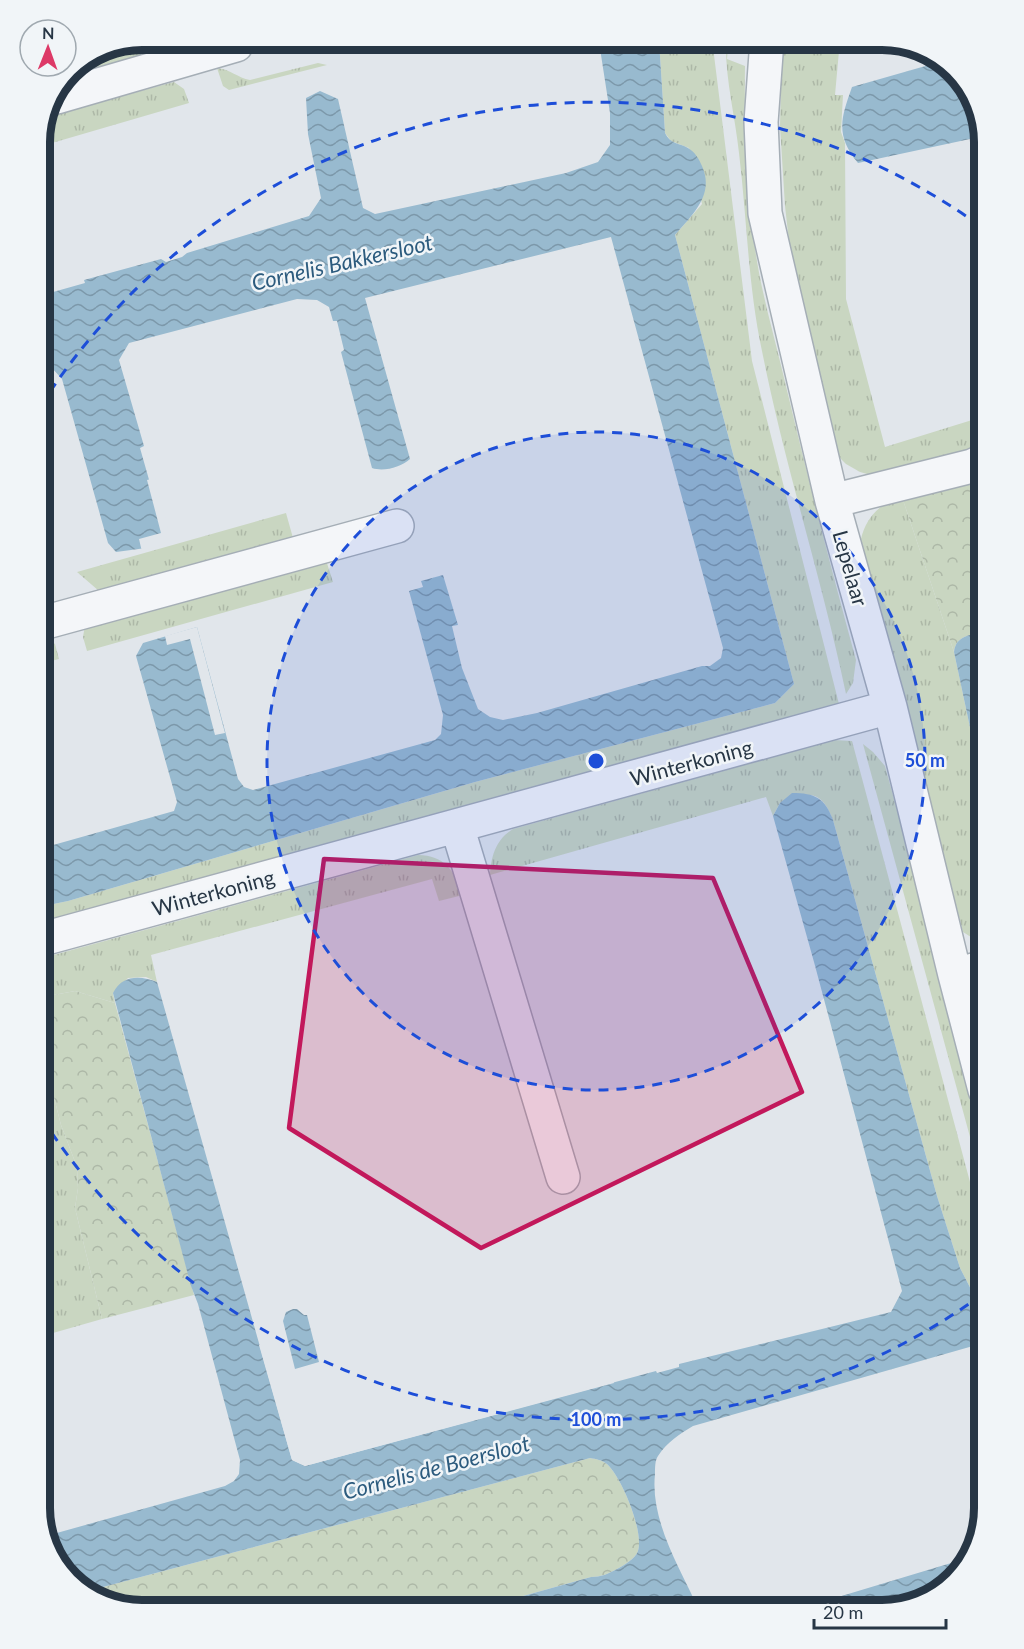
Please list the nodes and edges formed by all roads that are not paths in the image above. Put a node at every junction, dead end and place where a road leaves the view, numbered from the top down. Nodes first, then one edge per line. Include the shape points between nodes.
1 (222, 49) edge
2 (766, 50) edge
3 (63, 95) edge
4 (974, 465) edge
5 (832, 501) junction
6 (398, 526) dead end
7 (50, 621) edge
8 (890, 707) junction
9 (457, 826) junction
10 (49, 937) edge
11 (970, 971) edge
12 (974, 1003) edge
13 (563, 1177) dead end

1 - 3 street
2 - 5 street, Lepelaar via 761,122 765,213
4 - 5 street
5 - 8 street, Lepelaar
6 - 7 street
8 - 9 street, Winterkoning
8 - 11 street, Lepelaar
9 - 10 street, Winterkoning
9 - 13 street
11 - 12 street, Lepelaar

